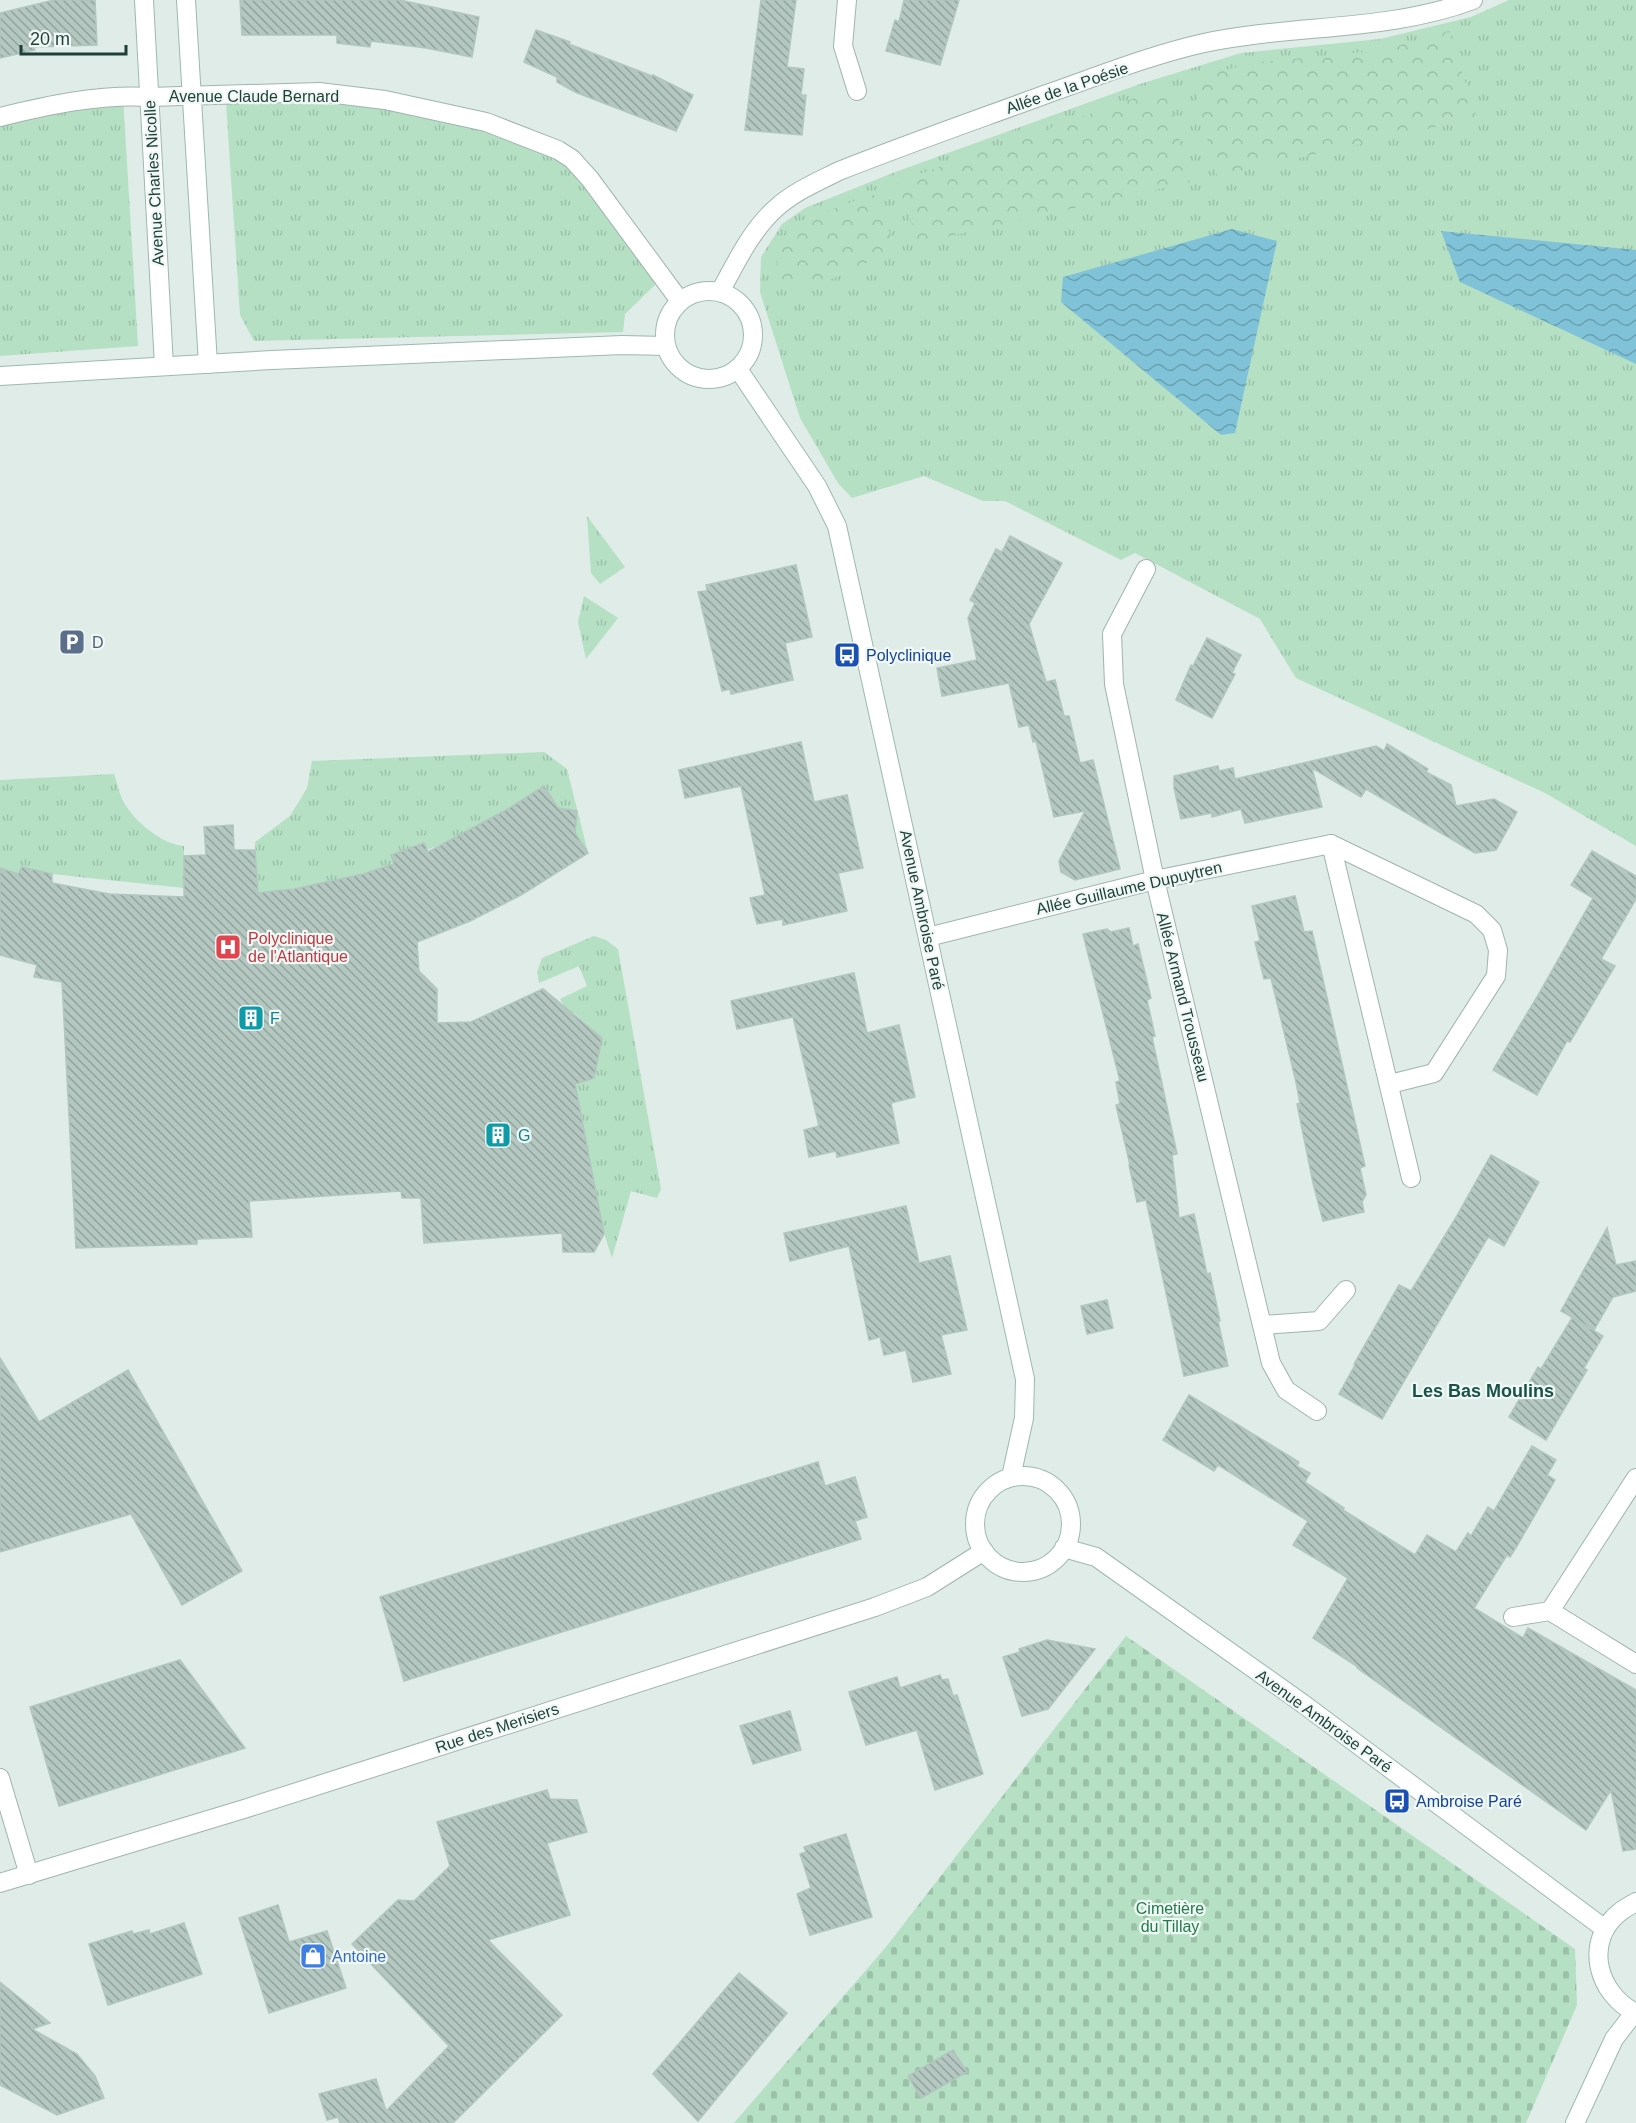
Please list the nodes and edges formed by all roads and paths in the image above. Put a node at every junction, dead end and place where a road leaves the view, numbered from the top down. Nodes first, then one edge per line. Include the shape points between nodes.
1 (144, 0) edge
2 (186, 0) edge
3 (847, 0) edge
4 (1473, 0) edge
5 (857, 91) dead end
6 (191, 96) junction
7 (149, 98) junction
8 (0, 117) edge
9 (720, 291) junction
10 (680, 301) junction
11 (666, 346) junction
12 (208, 364) junction
13 (164, 366) junction
14 (738, 369) junction
15 (0, 376) edge
16 (1146, 568) dead end
17 (1331, 844) junction
18 (1155, 880) junction
19 (928, 937) junction
20 (1390, 1084) junction
21 (1411, 1178) dead end
22 (1346, 1290) dead end
23 (1263, 1325) junction
24 (1317, 1412) dead end
25 (1011, 1478) junction
26 (1636, 1478) edge
27 (1064, 1548) junction
28 (984, 1551) junction
29 (1550, 1611) junction
30 (1513, 1617) dead end
31 (1636, 1664) edge
32 (0, 1778) edge
33 (29, 1875) junction
34 (0, 1883) edge
35 (1636, 1902) edge
36 (1605, 1929) junction
37 (1635, 2013) edge
38 (1575, 2123) edge

1 - 7 street, Avenue Charles Nicolle
2 - 6 street
3 - 5 street via 843,46
4 - 9 street, Allée de la Poésie via 1414,16 1282,30 1205,43 1062,89 839,171 804,188 775,209 749,240
6 - 7 street, Avenue Claude Bernard
6 - 10 street, Avenue Claude Bernard via 319,92 385,100 486,122 558,150 590,179
6 - 12 street
7 - 8 street, Avenue Claude Bernard via 98,98
7 - 13 street, Avenue Charles Nicolle
9 - 10 street via 696,292
9 - 14 street via 738,301 753,324 753,345
10 - 11 street via 668,318
11 - 12 street via 610,345
11 - 14 street via 679,368 696,378 715,379
12 - 13 street
13 - 15 street
14 - 19 street, Avenue Ambroise Paré via 817,486 837,526
16 - 18 street, Allée Armand Trousseau via 1112,634 1114,684
17 - 18 street, Allée Guillaume Dupuytren
17 - 20 street
17 - 20 street via 1476,914 1492,930 1498,950 1496,976 1434,1073
18 - 19 street, Allée Guillaume Dupuytren
18 - 23 street, Allée Armand Trousseau
19 - 25 street, Avenue Ambroise Paré via 1025,1379 1024,1418
20 - 21 street
22 - 23 street via 1319,1321
23 - 24 street, Allée Armand Trousseau via 1271,1363 1286,1390
25 - 27 street via 1041,1479 1064,1499 1071,1529
25 - 28 street via 991,1489 978,1509 975,1526
26 - 29 street
27 - 28 street via 1050,1564 1030,1572 1009,1570
27 - 36 street, Avenue Ambroise Paré via 1096,1557 1302,1703
28 - 33 street, Rue des Merisiers via 927,1587 875,1608
29 - 30 street
29 - 31 street
32 - 33 street
33 - 34 street, Rue des Merisiers
35 - 36 street via 1619,1912
36 - 37 street via 1600,1945 1601,1977 1621,2004
37 - 38 street via 1614,2039

